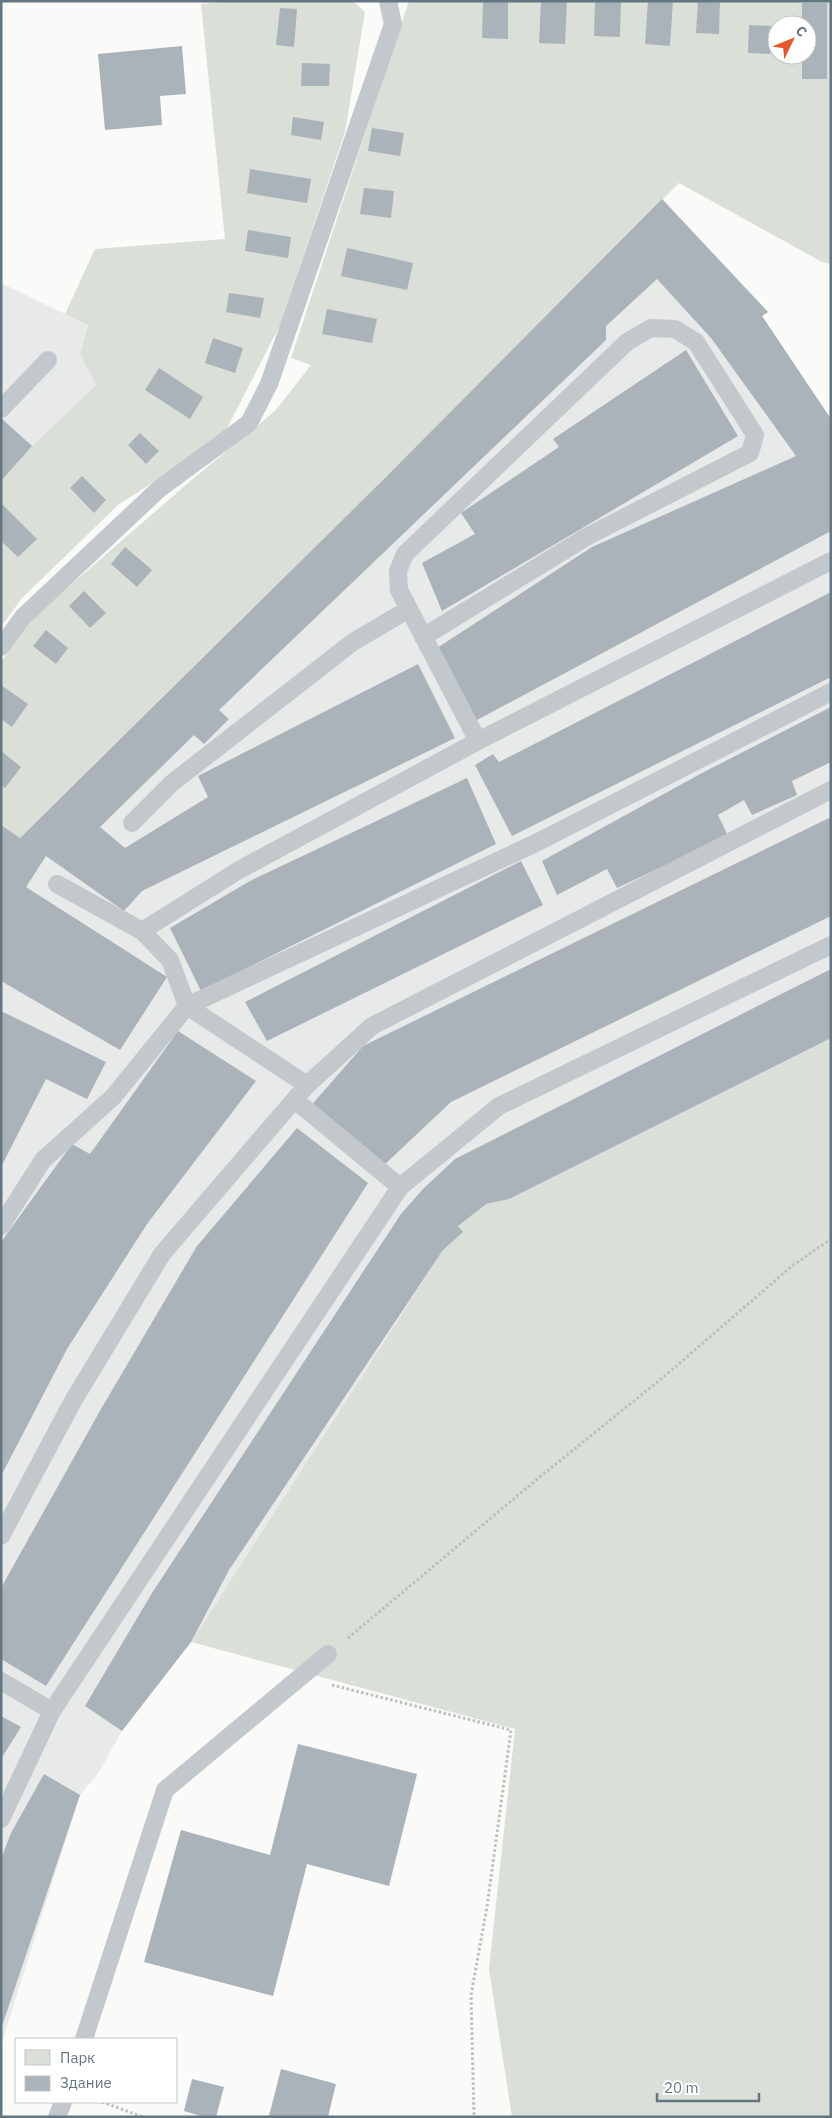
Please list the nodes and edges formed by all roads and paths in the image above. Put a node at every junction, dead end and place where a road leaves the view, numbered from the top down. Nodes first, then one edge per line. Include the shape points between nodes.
1 (388, 1) edge
2 (48, 360) dead end
3 (1, 409) edge
4 (831, 561) edge
5 (409, 609) junction
6 (423, 637) junction
7 (1, 647) edge
8 (831, 692) edge
9 (478, 742) junction
10 (831, 790) edge
11 (132, 823) dead end
12 (57, 884) dead end
13 (142, 932) junction
14 (831, 945) edge
15 (187, 1006) junction
16 (307, 1085) junction
17 (295, 1100) junction
18 (400, 1187) junction
19 (1, 1226) edge
20 (831, 1239) edge
21 (1, 1536) edge
22 (328, 1654) joint
23 (301, 1676) junction
24 (1, 1681) edge
25 (52, 1711) junction
26 (1, 1819) edge
27 (84, 2038) edge
28 (63, 2103) edge
29 (105, 2103) edge
30 (57, 2117) edge
31 (142, 2117) edge
32 (474, 2117) edge

1 - 7 lane via 393,24 269,384 249,422 159,489 24,617
2 - 3 lane
4 - 9 lane
5 - 6 lane
5 - 6 lane via 399,590 398,571 404,554 627,342 651,328 675,329 696,342 755,435 750,453 588,536
5 - 11 lane via 345,648 172,783
6 - 9 lane
8 - 15 lane via 538,842
9 - 13 lane via 239,870
10 - 16 lane via 372,1026
12 - 13 lane
13 - 15 lane via 170,960
14 - 18 lane via 499,1106
15 - 16 lane
15 - 19 lane via 114,1097 43,1160
16 - 17 lane
17 - 18 lane
17 - 21 lane via 162,1254 72,1400
18 - 25 lane
20 - 22 path via 792,1266 666,1375
22 - 23 lane
23 - 27 lane via 165,1790
23 - 32 path via 511,1730 487,1907 471,1995
24 - 25 lane
25 - 26 lane
28 - 30 lane
29 - 31 path

